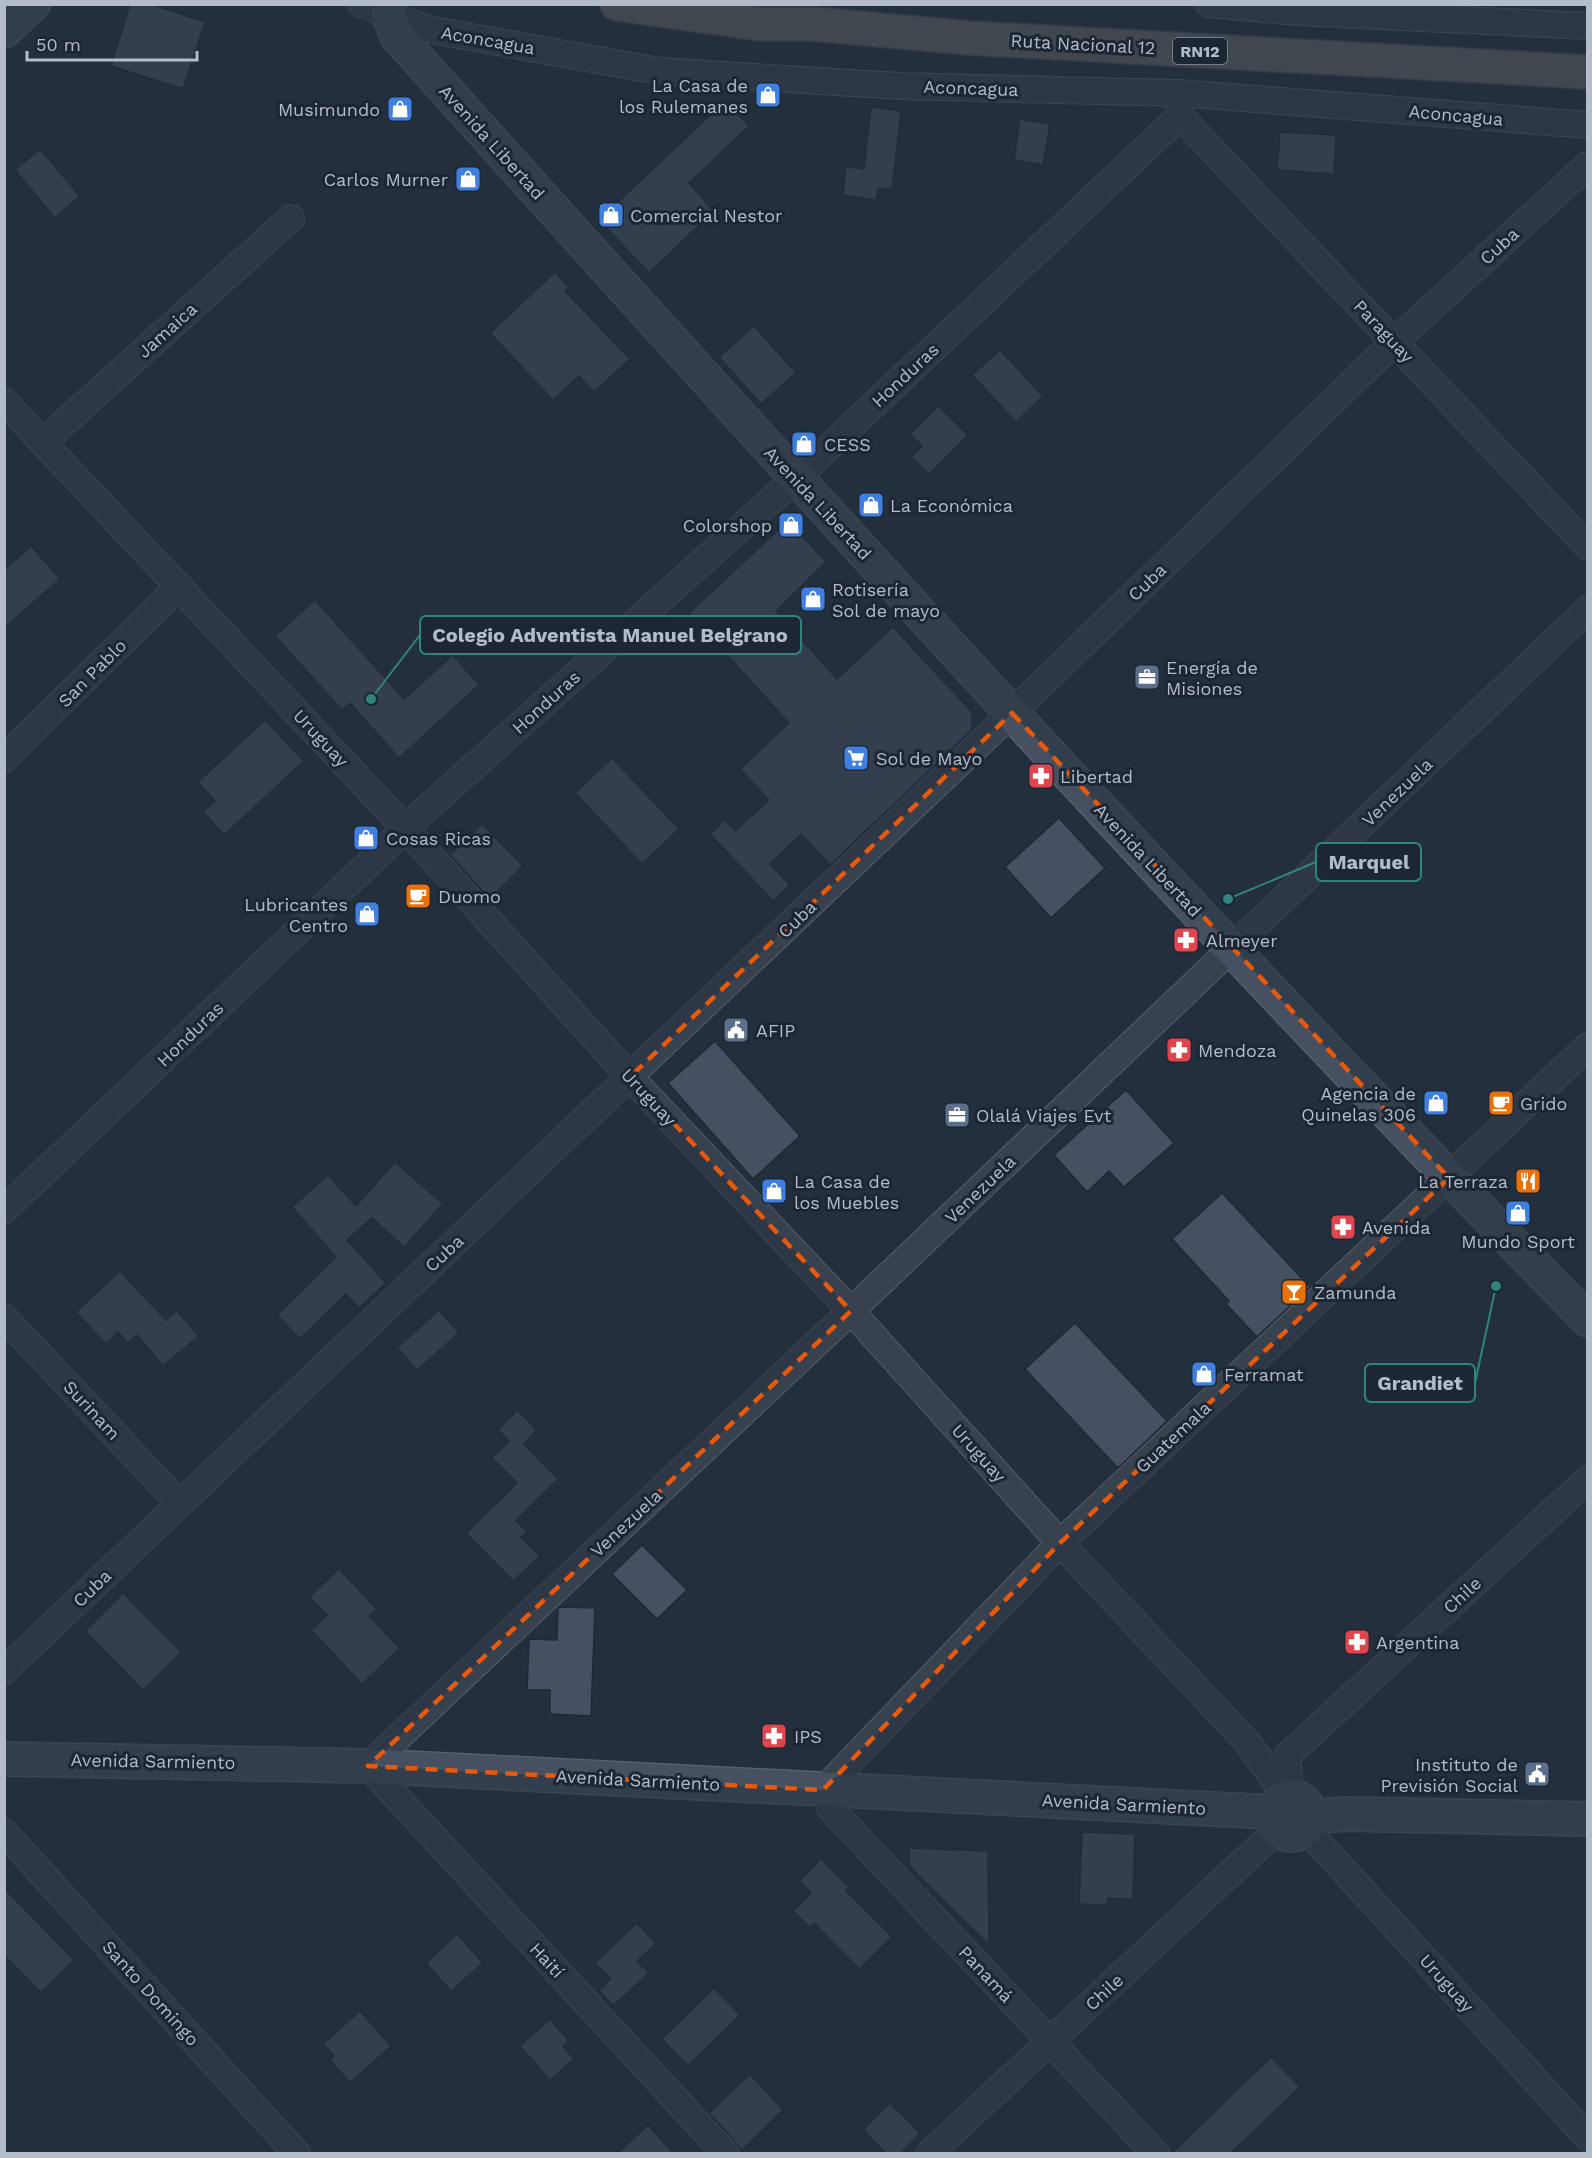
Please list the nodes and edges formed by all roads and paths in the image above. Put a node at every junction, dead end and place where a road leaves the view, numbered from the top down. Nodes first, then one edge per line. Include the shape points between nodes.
1 (33, 4) edge
2 (617, 4) edge
3 (1209, 4) edge
4 (380, 7) edge
5 (1301, 8) edge
6 (748, 14) edge
7 (1587, 26) edge
8 (4, 31) edge
9 (1587, 72) edge
10 (1179, 105) junction
11 (1587, 125) edge
12 (1587, 165) edge
13 (291, 218) dead end
14 (1394, 342) junction
15 (4, 400) edge
16 (44, 441) junction
17 (795, 479) junction
18 (1587, 547) edge
19 (179, 586) junction
20 (1587, 609) edge
21 (1012, 713) junction
22 (4, 759) edge
23 (406, 829) junction
24 (1231, 950) junction
25 (1587, 1046) edge
26 (630, 1077) junction
27 (1449, 1179) junction
28 (4, 1210) edge
29 (850, 1311) junction
30 (4, 1317) edge
31 (1587, 1320) edge
32 (1587, 1479) edge
33 (180, 1504) junction
34 (1060, 1543) junction
35 (4, 1671) edge
36 (4, 1759) edge
37 (368, 1766) junction
38 (823, 1790) junction
39 (1290, 1814) junction
40 (1587, 1819) edge
41 (4, 1832) edge
42 (1050, 2042) junction
43 (1587, 2138) edge
44 (297, 2154) edge
45 (726, 2154) edge
46 (928, 2154) edge
47 (1156, 2154) edge

1 - 8 main road
2 - 6 highway, Ruta Nacional 12 / RN12
3 - 5 street
4 - 10 street, Aconcagua via 427,29 658,71
4 - 17 main road, Avenida Libertad via 397,36
5 - 7 street
6 - 9 highway, Ruta Nacional 12 / RN12 via 969,38
10 - 11 street, Aconcagua
10 - 14 street, Paraguay
10 - 17 street, Honduras
12 - 14 street, Cuba
13 - 16 street, Jamaica
14 - 18 street, Paraguay
14 - 21 street, Cuba
15 - 16 street, Uruguay
16 - 19 street, Uruguay
17 - 21 main road, Avenida Libertad
17 - 23 street, Honduras
19 - 22 street, San Pablo
19 - 23 street, Uruguay
20 - 24 street, Venezuela
21 - 24 main road, Avenida Libertad
21 - 26 street, Cuba
23 - 26 street, Uruguay
23 - 28 street, Honduras
24 - 27 main road, Avenida Libertad
24 - 29 street, Venezuela
25 - 27 street, Guatemala
26 - 29 street, Uruguay
26 - 33 street, Cuba
27 - 31 main road, Avenida Libertad
27 - 34 street, Guatemala
29 - 34 street, Uruguay
29 - 37 street, Venezuela
30 - 33 street, Surinam
32 - 39 street, Chile via 1287,1756
33 - 35 street, Cuba
34 - 38 street, Guatemala
34 - 39 street, Uruguay via 1247,1742
36 - 37 main road, Avenida Sarmiento
37 - 38 main road, Avenida Sarmiento
37 - 45 street, Haití
38 - 39 main road, Avenida Sarmiento
38 - 42 street, Panamá via 830,1808
39 - 40 main road, Avenida Sarmiento
39 - 42 street, Chile
39 - 43 street, Uruguay
41 - 44 street, Santo Domingo
42 - 46 street, Chile
42 - 47 street, Panamá

